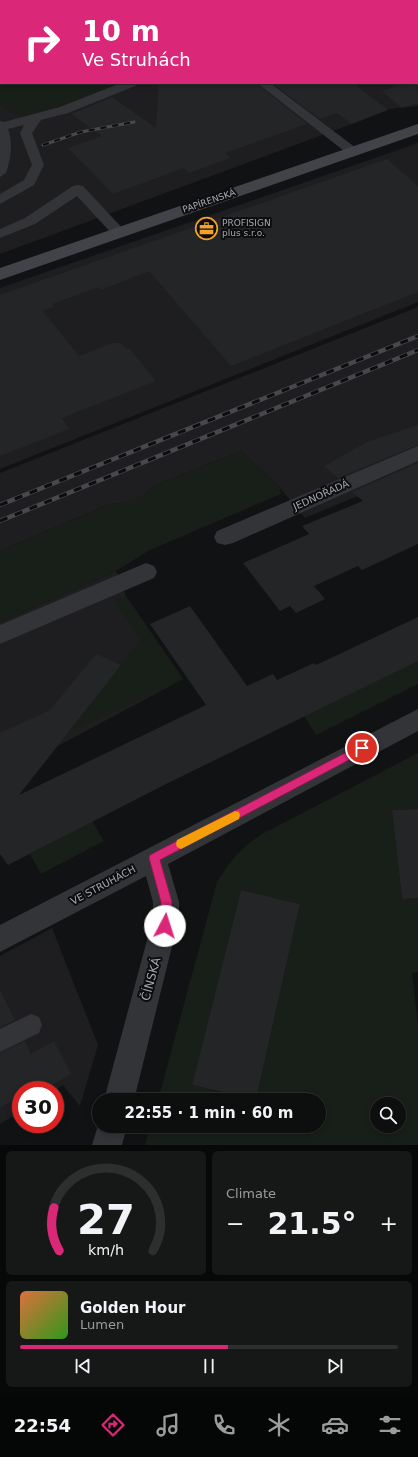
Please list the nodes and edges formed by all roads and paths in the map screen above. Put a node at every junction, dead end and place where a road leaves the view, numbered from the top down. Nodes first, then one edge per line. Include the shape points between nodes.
1 (129, 84) edge
2 (264, 84) edge
3 (36, 118) junction
4 (0, 126) edge
5 (418, 129) edge
6 (352, 151) junction
7 (0, 173) edge
8 (0, 200) edge
9 (118, 232) junction
10 (0, 234) edge
11 (0, 274) edge
12 (418, 453) edge
13 (225, 537) dead end
14 (146, 572) dead end
15 (0, 636) edge
16 (418, 719) edge
17 (154, 858) junction
18 (0, 939) edge
19 (31, 1025) dead end
20 (0, 1041) edge
21 (121, 1093) edge
22 (110, 1133) edge
23 (107, 1145) edge

1 - 3 lane via 64,110
2 - 6 lane
3 - 4 lane
3 - 8 lane via 26,133 38,165 29,182
4 - 7 lane via 5,138 5,151
5 - 6 street, PAPÍRENSKÁ
6 - 9 street, PAPÍRENSKÁ
9 - 10 lane via 78,189 30,221
9 - 11 street, PAPÍRENSKÁ
12 - 13 street, JEDNOŘADÁ
14 - 15 street
16 - 17 street, VE STRUHÁCH
17 - 18 street, VE STRUHÁCH
17 - 21 street, ČÍNSKÁ via 166,902 166,918
19 - 20 lane
22 - 23 street

